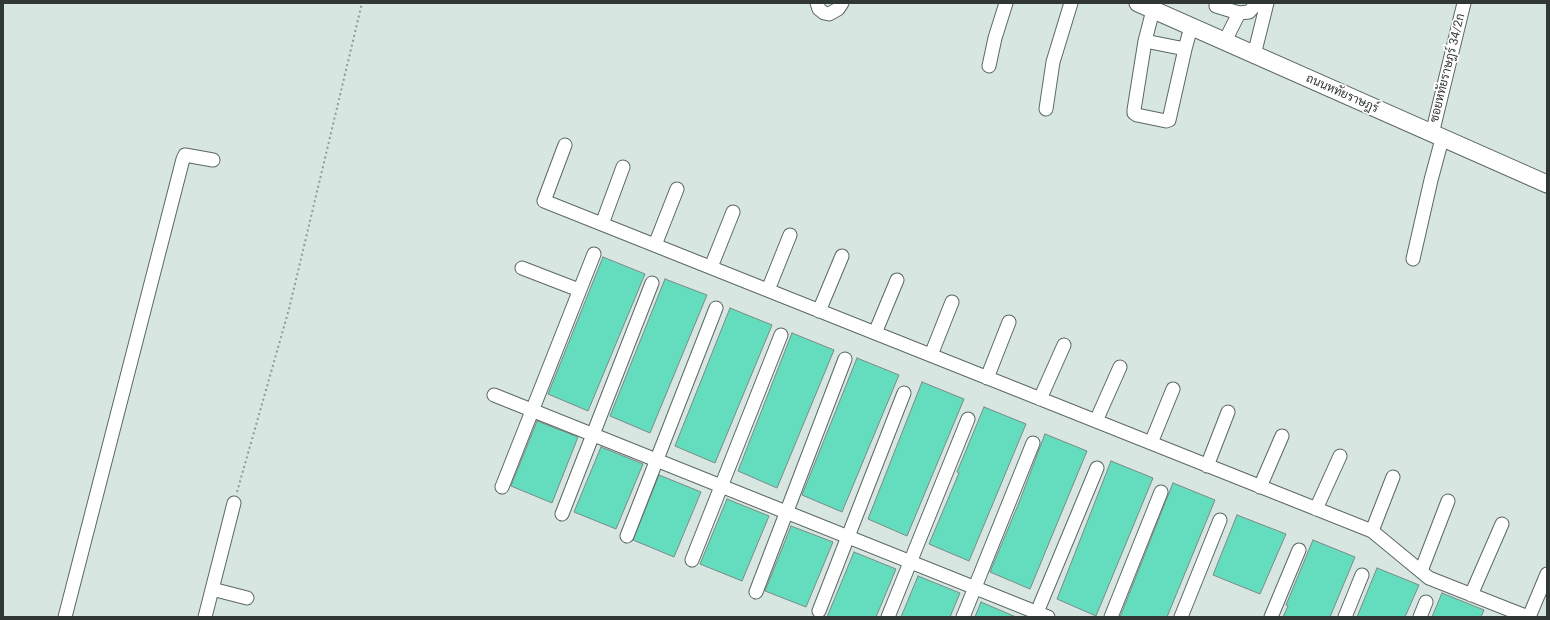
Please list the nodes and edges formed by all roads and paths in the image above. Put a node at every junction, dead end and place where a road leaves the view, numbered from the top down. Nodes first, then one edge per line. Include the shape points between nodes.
1 (362, 3) edge
2 (817, 3) edge
3 (842, 3) edge
4 (1006, 3) edge
5 (1071, 3) edge
6 (1257, 3) edge
7 (1267, 3) edge
8 (1464, 3) edge
9 (1145, 6) edge
10 (1216, 6) dead end
11 (1238, 13) junction
12 (1191, 26) junction
13 (1146, 41) junction
14 (1225, 41) junction
15 (1185, 49) junction
16 (1254, 55) junction
17 (989, 66) dead end
18 (1046, 109) dead end
19 (1437, 136) junction
20 (565, 145) dead end
21 (213, 160) dead end
22 (623, 167) dead end
23 (1547, 184) edge
24 (677, 189) dead end
25 (733, 212) dead end
26 (602, 224) junction
27 (790, 235) dead end
28 (655, 245) junction
29 (594, 254) dead end
30 (842, 256) dead end
31 (1413, 259) dead end
32 (711, 267) junction
33 (522, 268) dead end
34 (897, 280) dead end
35 (652, 283) dead end
36 (579, 290) junction
37 (768, 290) junction
38 (952, 302) dead end
39 (716, 308) dead end
40 (819, 311) junction
41 (1009, 322) dead end
42 (876, 333) junction
43 (781, 335) dead end
44 (1064, 345) dead end
45 (931, 355) junction
46 (845, 359) dead end
47 (1120, 367) dead end
48 (987, 378) junction
49 (1173, 389) dead end
50 (904, 393) dead end
51 (494, 395) dead end
52 (1040, 399) junction
53 (532, 410) junction
54 (1228, 412) dead end
55 (968, 420) dead end
56 (1096, 421) junction
57 (593, 434) junction
58 (1282, 436) dead end
59 (1033, 442) dead end
60 (1151, 443) junction
61 (1340, 456) dead end
62 (657, 460) junction
63 (1207, 466) junction
64 (1097, 468) dead end
65 (1393, 477) dead end
66 (721, 486) junction
67 (502, 487) dead end
68 (1260, 487) junction
69 (1161, 492) dead end
70 (1448, 501) dead end
71 (234, 503) joint
72 (1316, 509) junction
73 (787, 512) junction
74 (562, 514) dead end
75 (1220, 520) dead end
76 (1502, 524) dead end
77 (1372, 531) junction
78 (627, 536) dead end
79 (848, 537) junction
80 (1300, 550) dead end
81 (692, 560) dead end
82 (909, 561) junction
83 (1421, 571) junction
84 (1547, 574) edge
85 (1362, 575) dead end
86 (975, 587) junction
87 (212, 589) junction
88 (756, 592) dead end
89 (1471, 595) junction
90 (247, 598) dead end
91 (1426, 602) dead end
92 (819, 611) dead end
93 (1040, 615) edge
94 (65, 617) edge
95 (205, 617) edge
96 (888, 617) edge
97 (963, 617) edge
98 (1111, 617) edge
99 (1181, 617) edge
100 (1271, 617) edge
101 (1345, 617) edge
102 (1420, 617) edge
103 (1528, 617) edge

1 - 71 path via 289,309
2 - 3 street via 819,9 829,14
4 - 17 street
5 - 18 street via 1053,62
6 - 11 street via 1249,12
7 - 16 street
8 - 19 street, ซอยหทัยราษฎร์ 34/2ก
9 - 12 main road, ถนนหทัยราษฎร์
9 - 13 street
10 - 11 street
11 - 14 street
12 - 14 main road, ถนนหทัยราษฎร์
12 - 15 street
13 - 15 street
13 - 15 street via 1134,113 1166,121 1171,117
14 - 16 main road, ถนนหทัยราษฎร์
16 - 19 main road, ถนนหทัยราษฎร์
19 - 23 main road, ถนนหทัยราษฎร์
19 - 31 street, ซอยหทัยราษฎร์ 34/2ก via 1431,180
20 - 26 street via 544,201
21 - 94 street via 185,155 182,159
22 - 26 street
24 - 28 street
25 - 32 street
26 - 28 street
27 - 37 street
28 - 32 street
29 - 36 street
30 - 40 street
32 - 37 street
33 - 36 street
34 - 42 street
35 - 57 street
36 - 53 street
37 - 40 street
38 - 45 street
39 - 62 street
40 - 42 street
41 - 48 street
42 - 45 street
43 - 66 street
44 - 52 street
45 - 48 street
46 - 73 street
47 - 56 street
48 - 52 street
49 - 60 street
50 - 79 street
51 - 53 street
52 - 56 street
53 - 57 street
53 - 67 street
54 - 63 street
55 - 82 street
56 - 60 street
57 - 62 street
57 - 74 street
58 - 68 street
59 - 86 street
60 - 63 street
61 - 72 street
62 - 66 street
62 - 78 street
63 - 68 street
64 - 93 street
65 - 77 street
66 - 73 street
66 - 81 street
68 - 72 street
69 - 98 street
70 - 83 street
71 - 87 street
72 - 77 street
73 - 79 street
73 - 88 street
75 - 99 street
76 - 89 street
77 - 83 street
79 - 82 street
79 - 92 street
80 - 100 street
82 - 86 street
82 - 96 street
83 - 89 street via 1429,578
84 - 103 street
85 - 101 street
86 - 93 street
86 - 97 street
87 - 90 street
87 - 95 street
89 - 103 street
91 - 102 street

